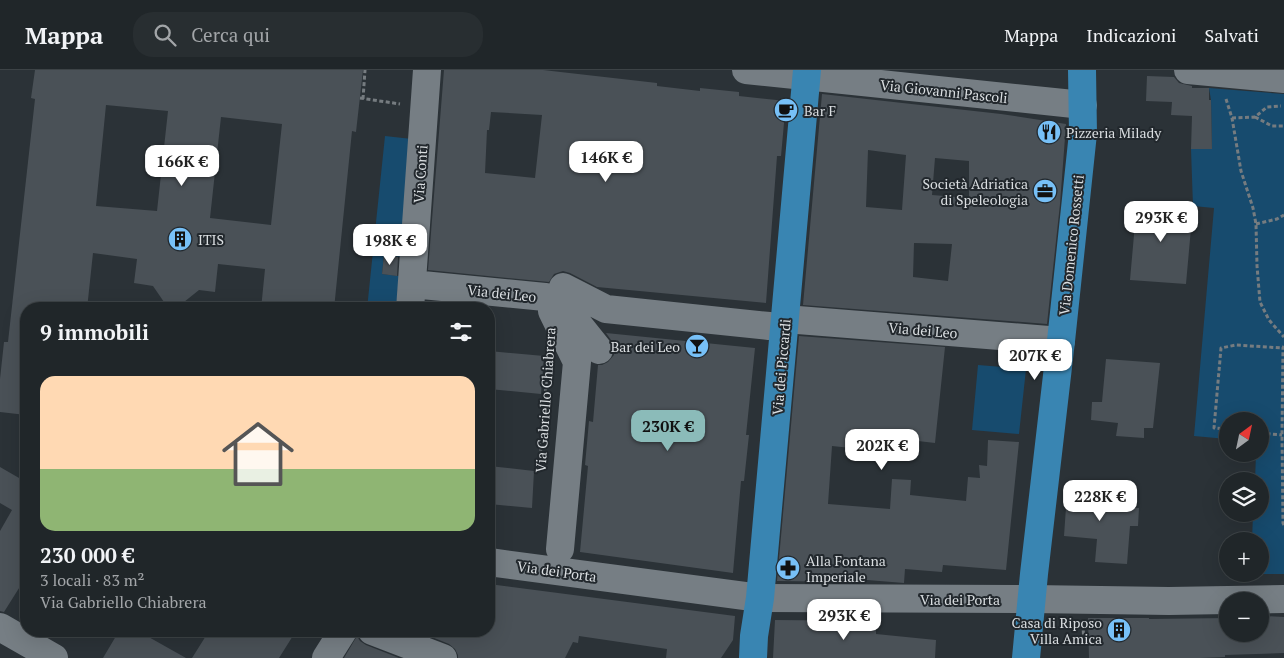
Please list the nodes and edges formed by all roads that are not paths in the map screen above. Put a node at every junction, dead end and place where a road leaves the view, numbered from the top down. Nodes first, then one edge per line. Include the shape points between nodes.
1 (427, 70) edge
2 (746, 70) edge
3 (1082, 70) edge
4 (1188, 70) edge
5 (806, 73) edge
6 (1284, 79) edge
7 (1083, 105) junction
8 (563, 287) dead end
9 (411, 296) edge
10 (552, 311) dead end
11 (777, 323) junction
12 (1061, 341) junction
13 (599, 350) dead end
14 (566, 554) junction
15 (495, 561) edge
16 (760, 598) junction
17 (1032, 599) junction
18 (1284, 599) edge
19 (0, 627) edge
20 (339, 637) edge
21 (388, 637) edge
22 (750, 651) edge
23 (54, 658) edge
24 (326, 658) edge
25 (443, 658) edge
26 (1026, 658) edge

1 - 9 street, Via Conti
2 - 5 street, Via Giovanni Pascoli
3 - 7 main road, Via Domenico Rossetti
4 - 6 street
5 - 7 street, Via Giovanni Pascoli
5 - 11 main road, Via dei Piccardi
7 - 12 main road, Via Domenico Rossetti via 1083,133
8 - 11 street, Via dei Leo via 606,309
9 - 13 street, Via dei Leo via 545,298 567,310
10 - 14 street, Via Gabriello Chiabrera via 576,362
11 - 12 street, Via dei Leo
11 - 16 main road, Via dei Piccardi
12 - 17 main road, Via Domenico Rossetti
14 - 15 street, Via dei Porta
14 - 16 street, Via dei Porta
16 - 17 street, Via dei Porta
16 - 22 main road, Via dei Piccardi
17 - 18 street, Via dei Porta
17 - 26 main road, Via Domenico Rossetti
19 - 23 street
20 - 24 street
21 - 25 street

